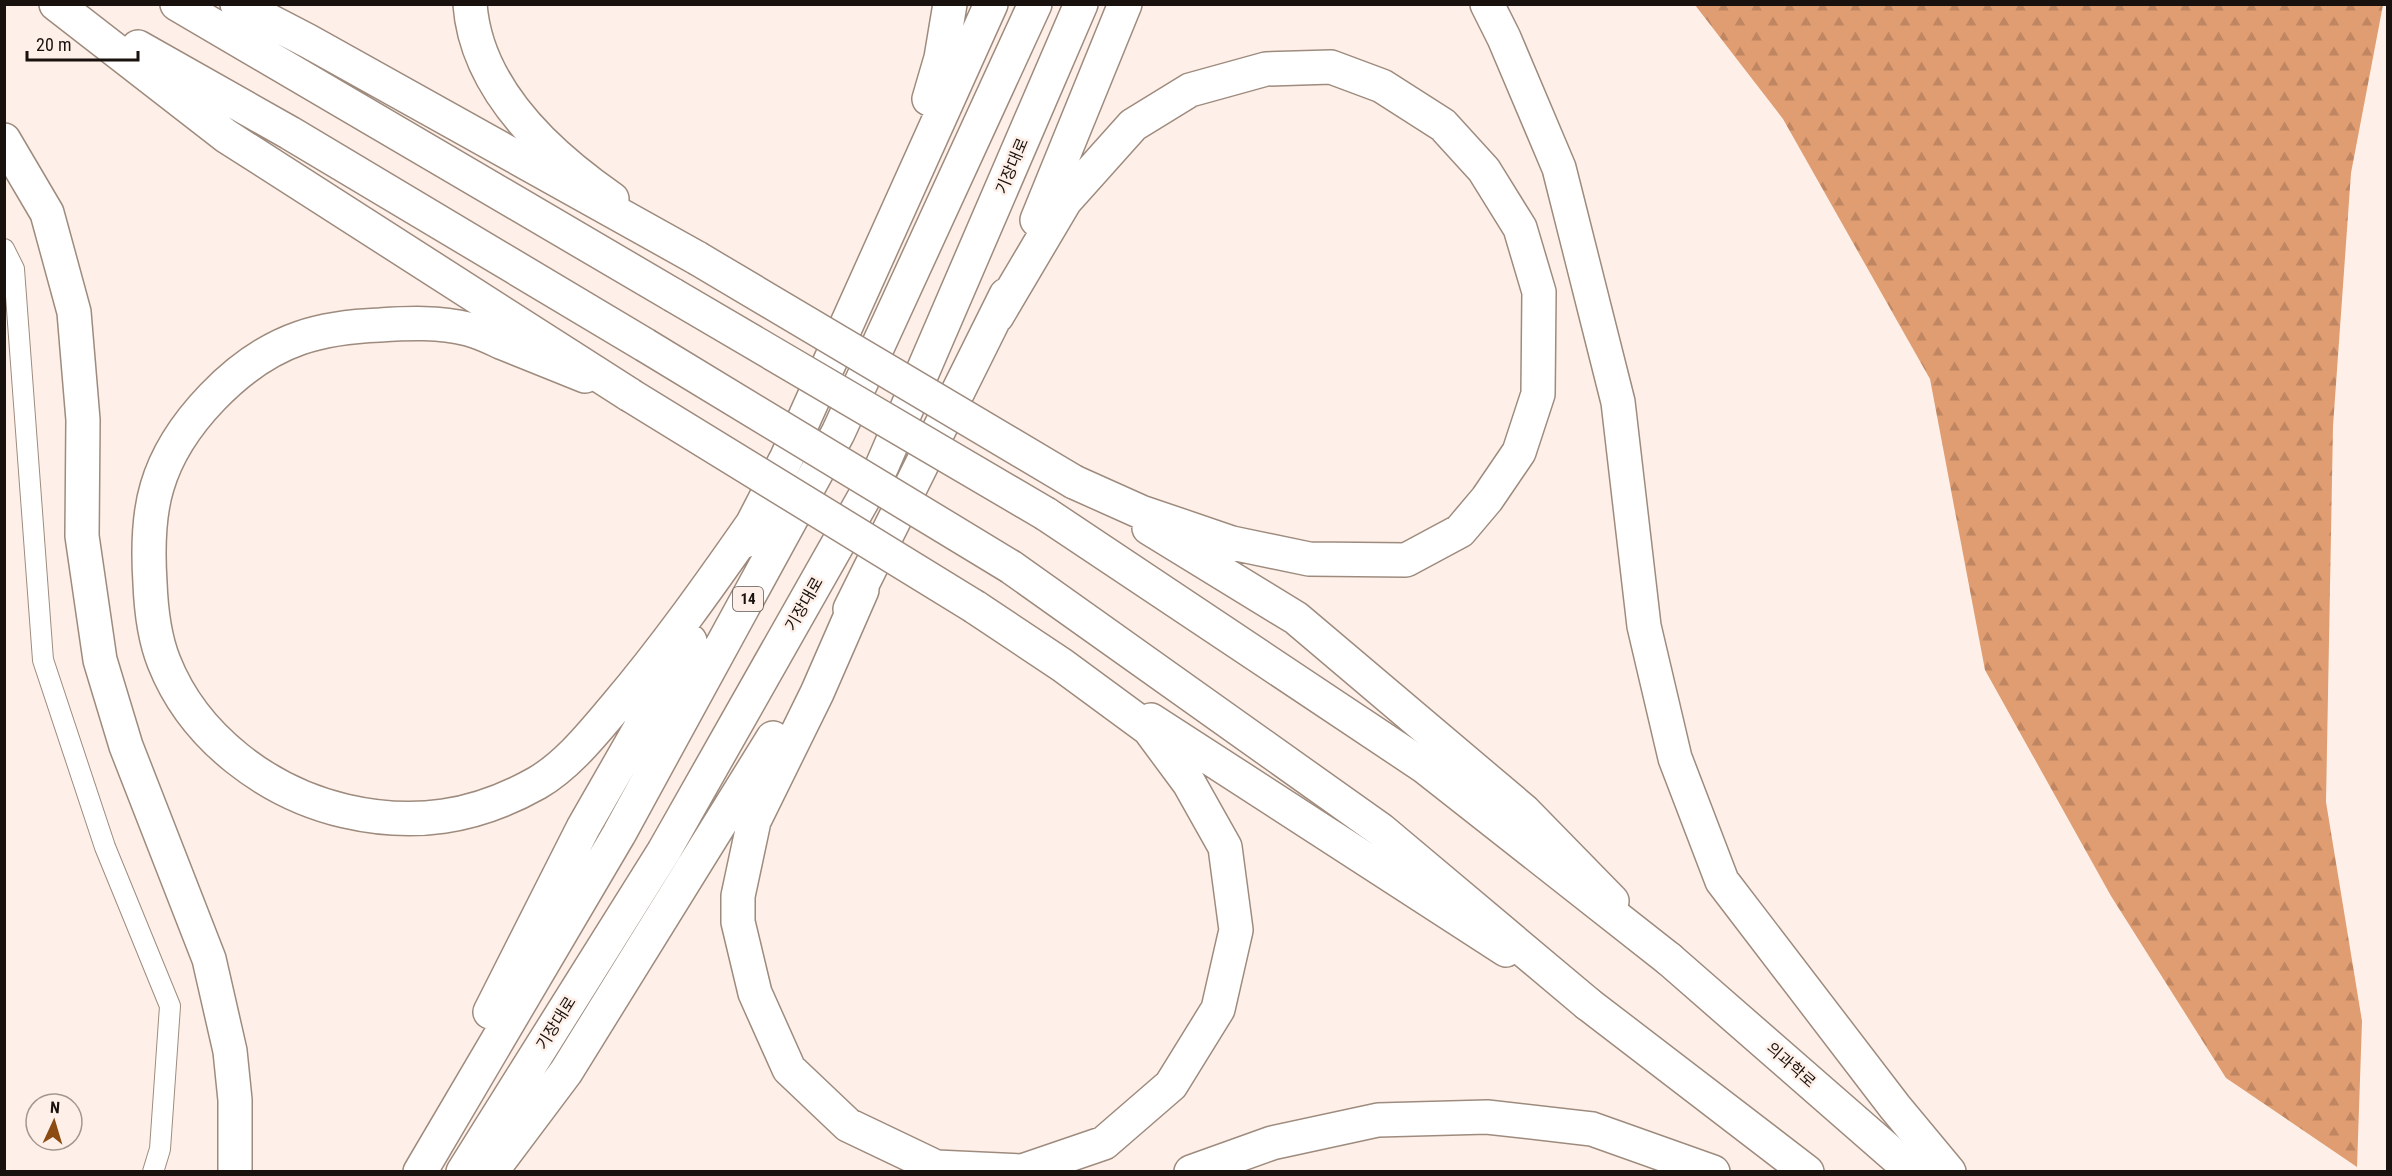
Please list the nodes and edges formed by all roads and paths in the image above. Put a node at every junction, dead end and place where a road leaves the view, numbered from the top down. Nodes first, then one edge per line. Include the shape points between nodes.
1 (56, 4) edge
2 (64, 4) edge
3 (177, 4) edge
4 (237, 4) edge
5 (470, 4) edge
6 (950, 4) edge
7 (991, 4) edge
8 (1035, 4) edge
9 (1081, 4) edge
10 (1125, 4) edge
11 (1487, 4) edge
12 (4, 140) edge
13 (897, 213) junction
14 (4, 249) edge
15 (697, 258) junction
16 (997, 316) junction
17 (630, 395) junction
18 (1074, 482) junction
19 (753, 523) junction
20 (862, 590) junction
21 (975, 608) junction
22 (1669, 959) junction
23 (1588, 1004) junction
24 (153, 1172) edge
25 (235, 1172) edge
26 (410, 1172) edge
27 (420, 1172) edge
28 (463, 1172) edge
29 (491, 1172) edge
30 (1191, 1172) edge
31 (1713, 1172) edge
32 (1807, 1172) edge
33 (1914, 1172) edge
34 (1948, 1172) edge

1 - 17 main road via 226,136
2 - 23 main road, bridge via 645,345 1011,567 1381,830
3 - 22 main road, bridge via 1046,514 1425,767
4 - 15 main road
5 - 15 main road via 472,24 496,86 526,125 587,181
6 - 13 main road via 941,58
7 - 13 main road
8 - 27 main road, 14 via 838,433 620,834
9 - 28 main road, 기장대로 via 882,466 664,850
10 - 16 main road
11 - 34 main road via 1559,168 1584,261 1618,402 1644,626 1675,758 1722,881
12 - 25 main road via 47,213 74,312 83,420 82,536 100,660 126,746 209,959 230,1051
13 - 19 main road
14 - 24 lane via 14,268 43,660 105,847 170,1006 160,1149
15 - 18 main road, bridge
16 - 18 main road via 1065,201 1133,125 1190,90 1266,69 1332,67 1382,86 1443,124 1484,170 1520,228 1539,292 1538,394 1519,452 1488,499 1460,531 1406,560 1309,558 1232,543 1141,512
16 - 20 main road
17 - 19 main road via 470,329 422,323 352,326 299,338 258,360 212,396 176,442 156,488 148,553 151,612 164,662 186,703 219,742 255,772 293,795 375,818 449,817 490,804 539,782 585,742 666,645
17 - 21 main road, bridge
18 - 22 main road via 1296,618 1524,811
19 - 26 main road via 584,828
20 - 21 main road via 754,821 738,922 755,993 789,1069 848,1125 936,1167 1022,1171 1104,1143 1171,1085 1218,1009 1236,930 1225,847 1189,783 1149,729
20 - 29 main road via 566,1072
21 - 23 main road
22 - 33 main road, 의과학로
23 - 32 main road
30 - 31 main road via 1272,1143 1378,1120 1487,1118 1592,1129

